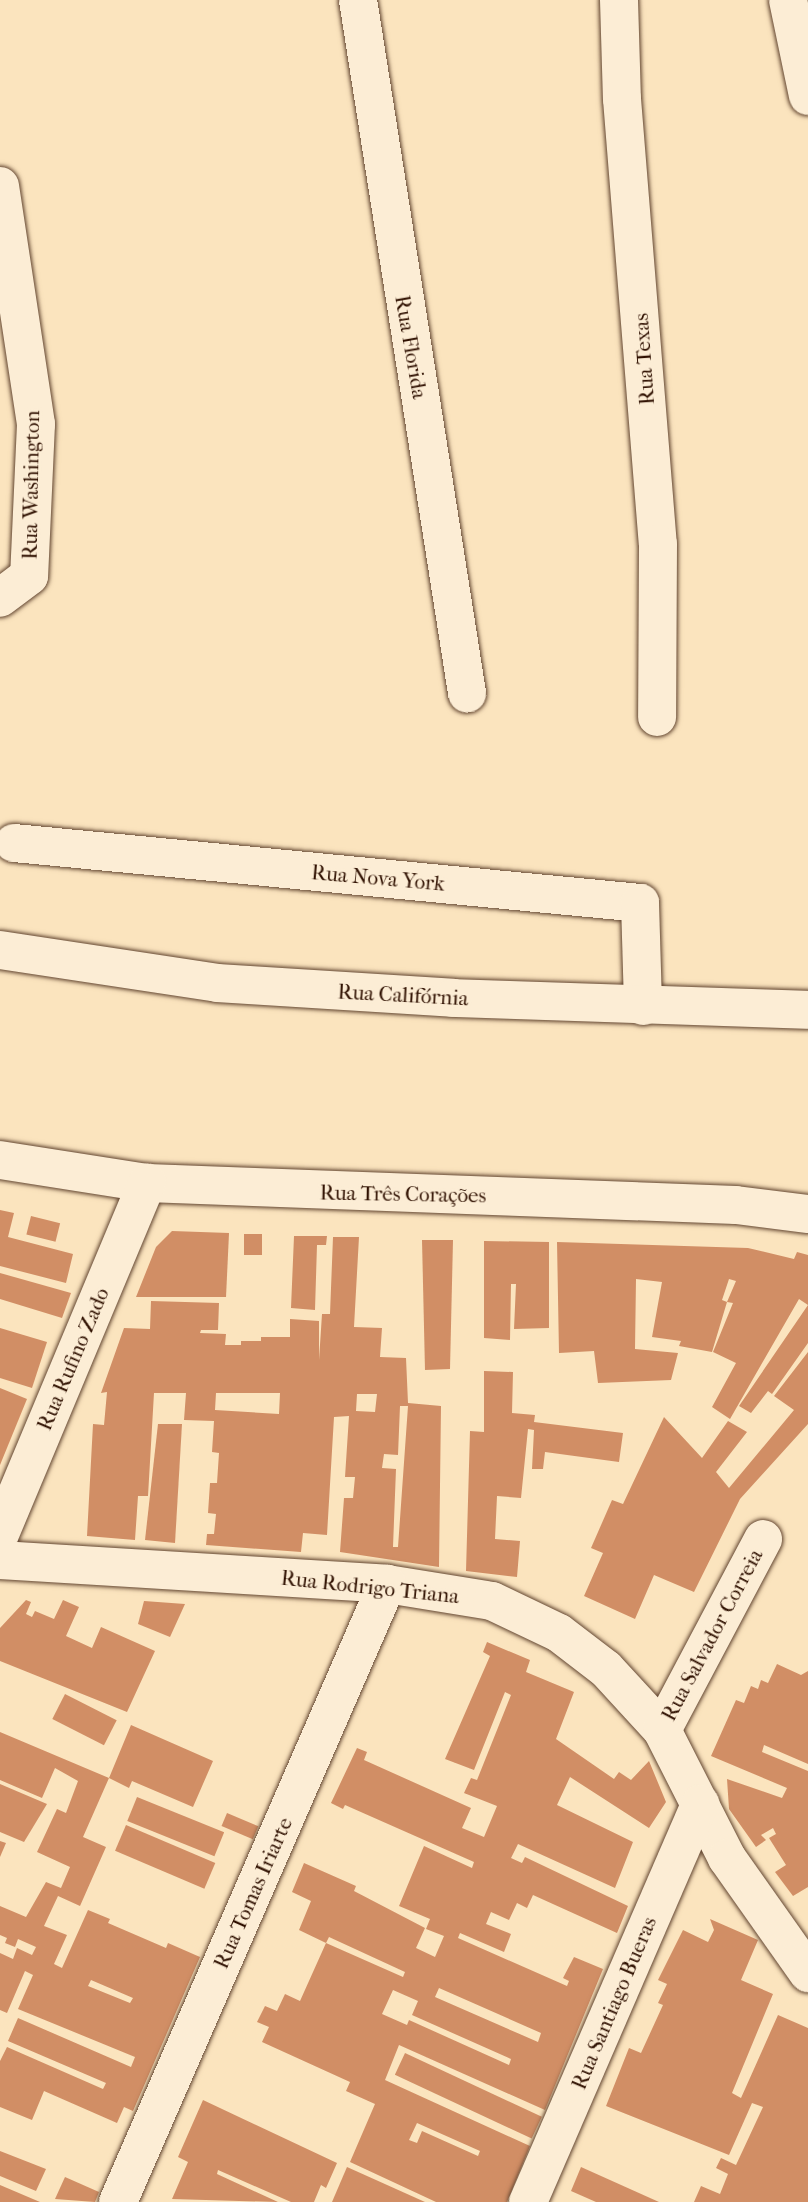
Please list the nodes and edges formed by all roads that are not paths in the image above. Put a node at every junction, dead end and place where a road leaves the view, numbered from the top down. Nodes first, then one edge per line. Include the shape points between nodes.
1 (358, 0) edge
2 (619, 0) edge
3 (788, 0) edge
4 (808, 96) edge
5 (0, 186) edge
6 (15, 587) edge
7 (467, 693) dead end
8 (657, 717) dead end
9 (14, 843) dead end
10 (0, 950) edge
11 (643, 1006) junction
12 (808, 1010) edge
13 (0, 1160) edge
14 (147, 1183) junction
15 (808, 1214) edge
16 (0, 1534) edge
17 (763, 1539) dead end
18 (0, 1560) edge
19 (387, 1584) junction
20 (662, 1730) junction
21 (700, 1804) junction
22 (808, 1973) edge
23 (118, 2202) edge
24 (528, 2202) edge

1 - 7 street, Rua Florida
2 - 8 street, Rua Texas via 622,99 658,544
3 - 4 street
5 - 6 street, Rua Washington via 36,424
9 - 11 street, Rua Nova York via 640,903
10 - 11 street, Rua Califórnia via 217,983
11 - 12 street, Rua Califórnia
13 - 14 street, Rua Três Corações
14 - 15 street, Rua Três Corações via 736,1205
14 - 16 street, Rua Rufino Zado
17 - 20 street, Rua Salvador Correia
18 - 19 street, Rua Rodrigo Triana
19 - 20 street, Rua Rodrigo Triana via 492,1601 559,1633 606,1669
19 - 23 street, Rua Tomas Iriarte
20 - 21 street, Rua Rodrigo Triana
21 - 22 street, Rua Rodrigo Triana via 742,1881
21 - 24 street, Rua Santiago Bueras

